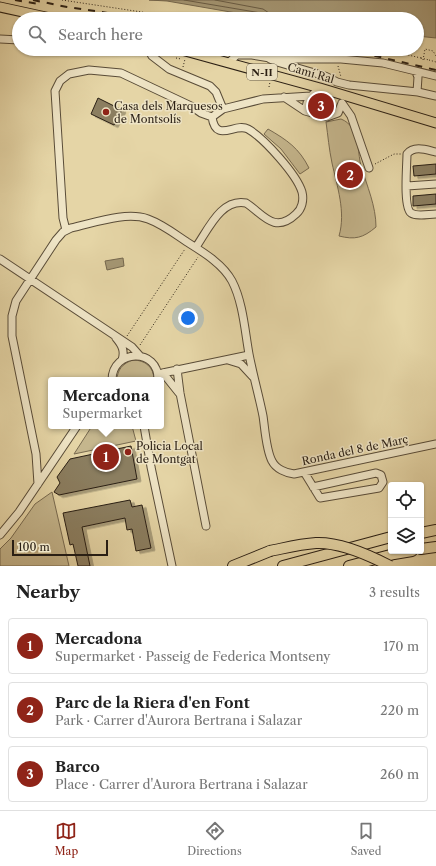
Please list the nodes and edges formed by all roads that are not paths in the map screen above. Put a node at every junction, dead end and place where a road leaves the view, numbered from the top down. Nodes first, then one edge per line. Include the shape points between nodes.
1 (0, 7) edge
2 (23, 12) edge
3 (0, 40) edge
4 (12, 40) edge
5 (152, 56) edge
6 (192, 56) edge
7 (236, 56) edge
8 (252, 56) edge
9 (258, 56) edge
10 (270, 58) junction
11 (228, 63) junction
12 (246, 68) junction
13 (416, 72) junction
14 (436, 76) edge
15 (320, 92) junction
16 (417, 92) junction
17 (311, 96) junction
18 (436, 96) edge
19 (283, 97) junction
20 (223, 109) junction
21 (305, 111) junction
22 (212, 117) junction
23 (436, 123) edge
24 (436, 152) edge
25 (369, 168) road end
26 (436, 184) edge
27 (407, 186) junction
28 (436, 214) edge
29 (66, 230) junction
30 (196, 247) junction
31 (0, 259) edge
32 (30, 279) junction
33 (114, 334) junction
34 (249, 355) junction
35 (140, 356) junction
36 (122, 360) junction
37 (228, 360) junction
38 (177, 369) junction
39 (160, 376) edge
40 (112, 377) edge
41 (164, 379) edge
42 (255, 379) junction
43 (180, 393) junction
44 (75, 429) edge
45 (145, 429) edge
46 (436, 444) edge
47 (304, 472) junction
48 (38, 484) junction
49 (313, 487) junction
50 (206, 526) dead end
51 (436, 530) edge
52 (424, 532) edge
53 (0, 535) edge
54 (388, 539) edge
55 (436, 547) edge
56 (424, 549) edge
57 (394, 554) joint
58 (172, 566) edge
59 (233, 566) edge
60 (283, 566) edge
61 (349, 566) edge
62 (367, 566) edge
63 (390, 566) edge

1 - 2 main road
3 - 4 street
5 - 20 street via 170,69 210,86 219,97
6 - 11 main road, Camí Ral / N-II
7 - 11 street
8 - 12 street
9 - 10 street
10 - 13 street via 348,60 383,64
10 - 16 street via 325,76 343,85
11 - 12 main road, Camí Ral / N-II
12 - 15 main road, Camí Ral / N-II
13 - 14 street
13 - 16 street
15 - 17 street
15 - 23 main road, Camí Ral / N-II
16 - 18 street
17 - 19 street
17 - 21 street
19 - 20 street
19 - 21 street
20 - 22 street
21 - 25 street via 327,117 338,112 342,102 351,116
22 - 29 street via 121,73 89,70 65,77 55,90 63,218
22 - 30 street via 214,126 220,130 225,132 243,127 264,142 282,161 301,189 302,199 298,212 281,222 266,219 246,203 231,204 219,213
24 - 27 street via 417,149 408,154
26 - 27 street
27 - 28 street via 409,211 417,215
29 - 30 street, Ronda del 8 de Març via 124,217 142,217
29 - 32 street via 56,240
30 - 34 street, Ronda del 8 de Març via 219,264 233,282
31 - 32 street
32 - 33 street
32 - 48 street via 16,301 12,329 36,454
33 - 35 street
33 - 36 street via 122,346
34 - 37 street
34 - 42 street, Ronda del 8 de Març
35 - 36 street via 134,355
35 - 39 street via 152,363
36 - 40 street via 114,369
37 - 38 street
37 - 42 street via 246,368
38 - 39 street
38 - 43 street
41 - 43 street
42 - 47 street, Ronda del 8 de Març via 271,459 277,467 290,474
43 - 50 street
44 - 48 street
45 - 58 street
46 - 47 street, Ronda del 8 de Març
47 - 49 street
48 - 53 street
49 - 49 street via 376,473 381,475 383,482 379,488 320,498
51 - 52 highway
54 - 60 highway
55 - 56 highway
57 - 61 highway
57 - 62 highway
59 - 63 highway, bridge via 270,551 318,543 371,555

